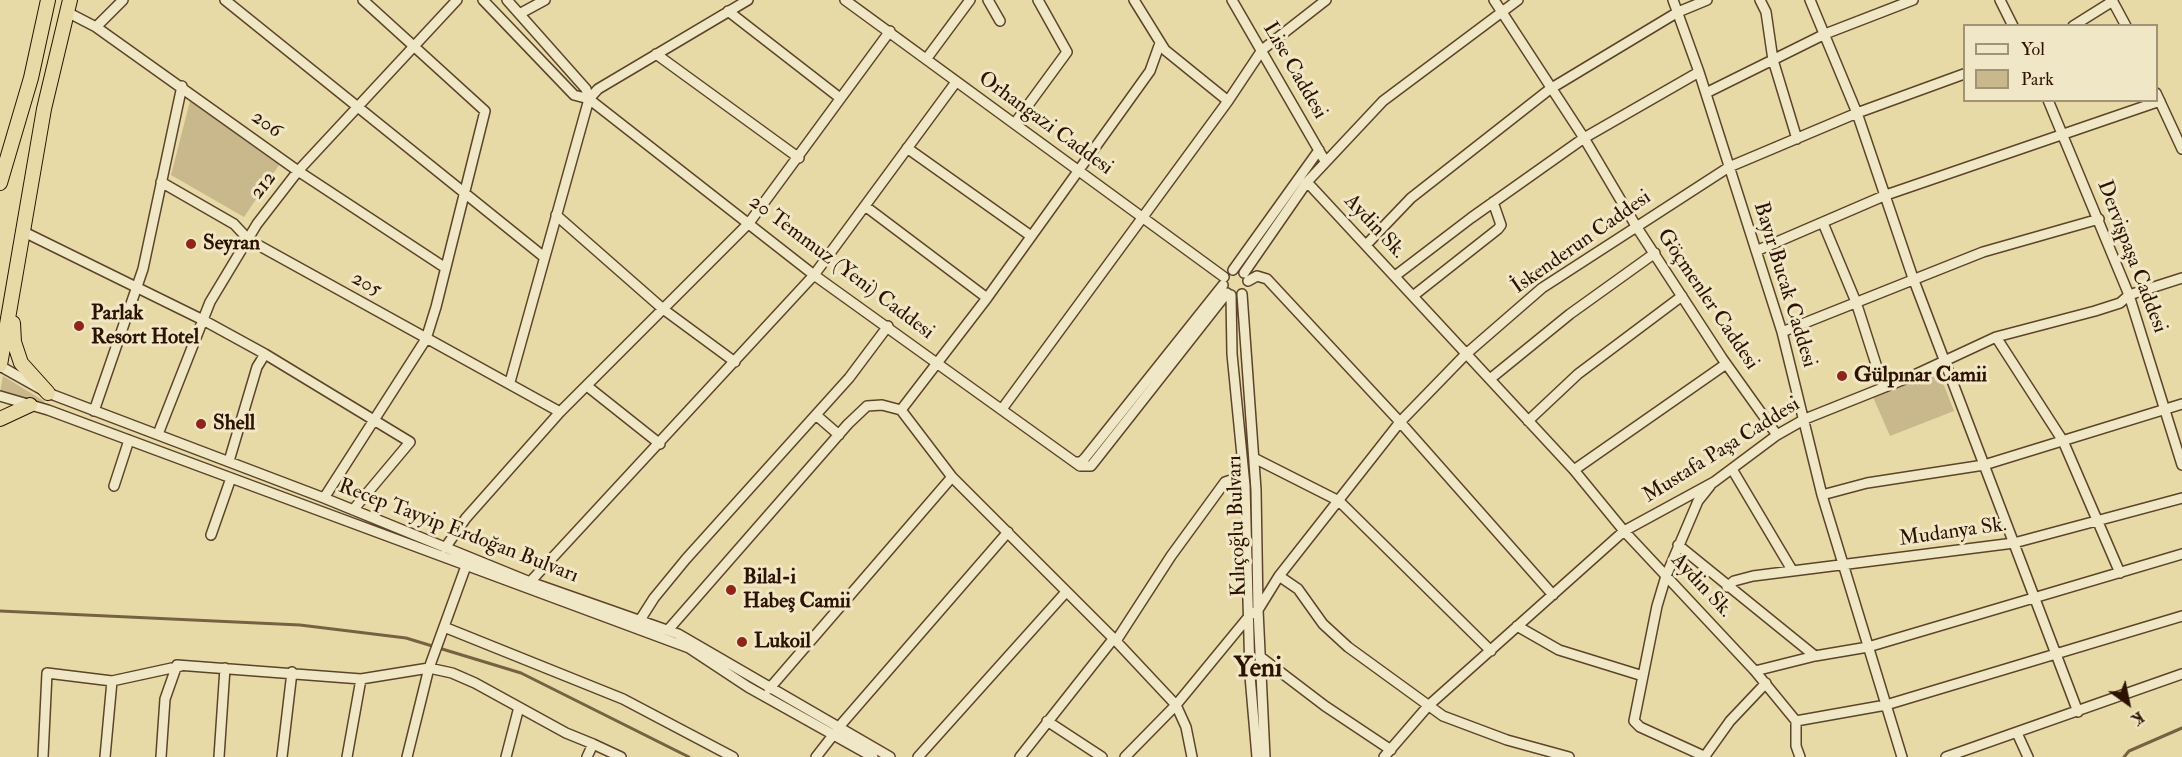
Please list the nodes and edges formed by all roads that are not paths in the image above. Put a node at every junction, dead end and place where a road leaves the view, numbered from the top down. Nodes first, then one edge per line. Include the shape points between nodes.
1 (48, 0) edge
2 (123, 0) edge
3 (225, 0) edge
4 (363, 0) edge
5 (457, 0) edge
6 (483, 0) edge
7 (507, 0) edge
8 (545, 0) edge
9 (747, 0) edge
10 (845, 0) edge
11 (970, 0) edge
12 (988, 0) edge
13 (1038, 0) edge
14 (1134, 0) edge
15 (1232, 0) edge
16 (1326, 0) edge
17 (1494, 0) edge
18 (1518, 0) edge
19 (1673, 0) edge
20 (1707, 0) edge
21 (1760, 0) edge
22 (1810, 0) edge
23 (1913, 0) edge
24 (2000, 0) edge
25 (2112, 0) edge
26 (68, 6) edge
27 (1501, 10) junction
28 (728, 11) junction
29 (1678, 12) junction
30 (521, 13) junction
31 (1000, 21) dead end
32 (2012, 24) edge
33 (2076, 24) edge
34 (2125, 24) edge
35 (96, 27) junction
36 (890, 31) junction
37 (1825, 34) junction
38 (1160, 43) junction
39 (413, 46) junction
40 (1262, 50) junction
41 (656, 54) junction
42 (927, 58) junction
43 (1773, 60) junction
44 (1700, 72) junction
45 (1963, 75) edge
46 (956, 82) junction
47 (182, 86) junction
48 (1550, 89) junction
49 (1706, 93) junction
50 (2158, 97) edge
51 (840, 98) junction
52 (589, 99) junction
53 (1228, 101) junction
54 (2049, 102) edge
55 (2146, 102) edge
56 (357, 108) junction
57 (1857, 113) junction
58 (1015, 123) junction
59 (2065, 136) junction
60 (1584, 138) junction
61 (1797, 139) junction
62 (907, 148) junction
63 (2182, 149) edge
64 (1319, 150) junction
65 (799, 158) junction
66 (1324, 161) junction
67 (1729, 167) junction
68 (298, 171) junction
69 (1078, 171) junction
70 (161, 182) junction
71 (1307, 182) junction
72 (0, 183) edge
73 (465, 192) junction
74 (1886, 195) junction
75 (1493, 202) junction
76 (865, 206) junction
77 (556, 215) junction
78 (1145, 217) junction
79 (2099, 219) junction
80 (749, 223) junction
81 (1823, 223) junction
82 (1636, 226) junction
83 (24, 232) junction
84 (1031, 236) junction
85 (249, 240) junction
86 (1366, 245) junction
87 (1756, 251) junction
88 (1655, 253) junction
89 (544, 257) junction
90 (444, 267) junction
91 (1233, 270) junction
92 (814, 275) junction
93 (1395, 276) junction
94 (1246, 277) junction
95 (1912, 278) junction
96 (2182, 278) edge
97 (1226, 287) junction
98 (135, 288) junction
99 (11, 293) junction
100 (1242, 294) junction
101 (2129, 295) junction
102 (1413, 296) junction
103 (1682, 296) junction
104 (987, 298) junction
105 (1856, 302) junction
106 (663, 309) junction
107 (203, 320) junction
108 (888, 327) junction
109 (1782, 332) junction
110 (1996, 337) junction
111 (426, 339) junction
112 (265, 354) junction
113 (1466, 354) junction
114 (1945, 359) junction
115 (735, 362) junction
116 (939, 362) junction
117 (1726, 364) junction
118 (0, 366) edge
119 (0, 378) edge
120 (1490, 379) junction
121 (510, 382) junction
122 (587, 386) junction
123 (1883, 386) junction
124 (48, 393) junction
125 (0, 396) edge
126 (30, 405) junction
127 (2182, 405) edge
128 (1002, 409) junction
129 (901, 410) junction
130 (2164, 410) junction
131 (94, 411) junction
132 (560, 412) junction
133 (816, 415) junction
134 (0, 419) edge
135 (1805, 419) junction
136 (373, 420) junction
137 (1528, 421) junction
138 (1400, 422) junction
139 (158, 434) junction
140 (839, 435) junction
141 (1777, 435) junction
142 (129, 440) junction
143 (2063, 441) junction
144 (660, 444) junction
145 (1254, 458) junction
146 (229, 461) junction
147 (1984, 465) junction
148 (2182, 465) edge
149 (1732, 469) junction
150 (1574, 470) junction
151 (952, 477) junction
152 (231, 478) junction
153 (1714, 482) junction
154 (114, 486) dead end
155 (1245, 486) junction
156 (1822, 495) junction
157 (324, 498) junction
158 (2182, 498) edge
159 (1339, 501) junction
160 (353, 510) junction
161 (2097, 521) junction
162 (1624, 531) junction
163 (1008, 532) junction
164 (211, 535) dead end
165 (2014, 543) junction
166 (1678, 545) junction
167 (445, 548) junction
168 (2182, 554) edge
169 (466, 566) junction
170 (1846, 566) junction
171 (1792, 570) junction
172 (2120, 573) junction
173 (1279, 576) junction
174 (1666, 576) junction
175 (530, 582) junction
176 (1727, 587) junction
177 (1066, 592) junction
178 (1553, 595) junction
179 (2036, 598) junction
180 (1254, 612) junction
181 (2182, 616) edge
182 (640, 620) junction
183 (1517, 626) junction
184 (444, 627) junction
185 (668, 630) junction
186 (1115, 640) junction
187 (1868, 647) junction
188 (1491, 651) junction
189 (2056, 654) junction
190 (1815, 656) junction
191 (1262, 658) junction
192 (180, 666) junction
193 (225, 668) junction
194 (429, 668) junction
195 (1755, 671) junction
196 (292, 672) junction
197 (2182, 674) edge
198 (1643, 676) junction
199 (361, 679) junction
200 (112, 681) junction
201 (1766, 683) junction
202 (769, 689) junction
203 (1176, 705) junction
204 (1886, 705) junction
205 (1428, 706) junction
206 (519, 707) junction
207 (2078, 712) junction
208 (1047, 721) junction
209 (1796, 721) junction
210 (836, 731) junction
211 (2017, 734) junction
212 (592, 744) junction
213 (1388, 753) edge
214 (1706, 756) edge
215 (43, 757) edge
216 (105, 757) edge
217 (160, 757) edge
218 (219, 757) edge
219 (282, 757) edge
220 (347, 757) edge
221 (407, 757) edge
222 (506, 757) edge
223 (587, 757) edge
224 (621, 757) edge
225 (733, 757) edge
226 (816, 757) edge
227 (873, 757) edge
228 (890, 757) edge
229 (918, 757) edge
230 (1020, 757) edge
231 (1102, 757) edge
232 (1125, 757) edge
233 (1192, 757) edge
234 (1257, 757) edge
235 (1265, 757) edge
236 (1569, 757) edge
237 (1800, 757) edge
238 (1902, 757) edge
239 (1946, 757) edge
240 (2028, 757) edge

1 - 72 highway via 31,78
2 - 35 street
3 - 56 street
4 - 39 street
5 - 39 street, 212
6 - 52 street via 574,95
7 - 30 street
8 - 30 street
9 - 28 street
10 - 36 street, Orhangazi Caddesi
11 - 42 street
12 - 31 street
13 - 58 street via 1067,52
14 - 38 street
15 - 40 street, Lise Caddesi
16 - 40 street
17 - 27 street, Göçmenler Caddesi
18 - 27 street
19 - 29 street, Bayır Bucak Caddesi
20 - 29 street
21 - 43 street via 1766,12
22 - 37 street
23 - 37 street
24 - 32 street
25 - 33 street
25 - 34 street
26 - 35 street, 206
26 - 83 highway via 44,109
27 - 48 street, Göçmenler Caddesi
27 - 66 street via 1383,102
28 - 41 street
28 - 51 street
29 - 44 street, Bayır Bucak Caddesi
29 - 48 street
30 - 52 street via 586,89
35 - 47 street, 206
36 - 42 street, Orhangazi Caddesi
36 - 51 street
37 - 43 street
37 - 57 street
38 - 53 street
38 - 69 street via 1150,71
39 - 56 street, 212
39 - 73 street via 485,111
40 - 53 street
40 - 64 street, Lise Caddesi
41 - 52 street via 598,89
41 - 65 street
42 - 46 street, Orhangazi Caddesi
43 - 49 street
43 - 61 street
44 - 49 street, Bayır Bucak Caddesi
44 - 60 street
45 - 57 street, İskenderun Caddesi
46 - 58 street, Orhangazi Caddesi
46 - 62 street
47 - 68 street, 206
47 - 70 street
48 - 60 street, Göçmenler Caddesi
48 - 86 street via 1411,198
49 - 67 street, Bayır Bucak Caddesi
50 - 63 street
51 - 65 street
52 - 77 street
52 - 80 street, 20 Temmuz (Yeni) Caddesi
53 - 78 street
54 - 59 street, Dervişpaşa Caddesi
55 - 59 street
56 - 68 street, 212
56 - 73 street
57 - 61 street, İskenderun Caddesi
57 - 74 street
58 - 69 street, Orhangazi Caddesi
59 - 74 street
59 - 79 street, Dervişpaşa Caddesi
60 - 75 street
60 - 82 street, Göçmenler Caddesi
61 - 67 street, İskenderun Caddesi
62 - 76 street
62 - 84 street
64 - 66 street, Lise Caddesi
64 - 91 street
65 - 80 street
66 - 71 street
67 - 82 street, İskenderun Caddesi
67 - 87 street, Bayır Bucak Caddesi
68 - 85 street, 212
68 - 90 street, 206
69 - 78 street, Orhangazi Caddesi
69 - 84 street
70 - 85 street, 205 via 234,224
70 - 98 street via 143,269
71 - 86 street, Aydin Sk.
71 - 94 street
73 - 89 street
73 - 90 street
74 - 81 street
74 - 95 street
75 - 93 street
75 - 102 street via 1501,225 1498,229
76 - 92 street
76 - 104 street
77 - 89 street
77 - 106 street
78 - 97 street, Orhangazi Caddesi
78 - 128 street
79 - 95 street via 1983,252
79 - 101 street, Dervişpaşa Caddesi
80 - 92 street, 20 Temmuz (Yeni) Caddesi
80 - 106 street
81 - 87 street
81 - 105 street
82 - 88 street, Göçmenler Caddesi
82 - 113 street, İskenderun Caddesi via 1542,288
83 - 98 street
83 - 99 highway
84 - 104 street
85 - 107 street, 212
85 - 111 street, 205
86 - 93 street, Aydin Sk.
87 - 109 street, Bayır Bucak Caddesi
88 - 103 street, Göçmenler Caddesi
88 - 120 street via 1570,314
89 - 121 street
90 - 111 street
91 - 94 street
91 - 97 street
92 - 108 street, 20 Temmuz (Yeni) Caddesi
92 - 115 street
93 - 102 street, Aydin Sk.
94 - 100 street via 1247,289
94 - 138 street via 1267,279
95 - 105 street
95 - 114 street
96 - 101 street, Mustafa Paşa Caddesi
97 - 100 street
97 - 128 street, 20 Temmuz (Yeni) Caddesi via 1095,461 1085,467
97 - 155 street, Kılıçoğlu Bulvarı
98 - 107 street
98 - 131 street
99 - 118 highway
99 - 124 highway via 14,342 21,363
100 - 145 street, Kılıçoğlu Bulvarı
101 - 110 street, Mustafa Paşa Caddesi via 2120,303 2095,311
101 - 130 street, Dervişpaşa Caddesi
102 - 113 street, Aydin Sk.
103 - 117 street, Göçmenler Caddesi
103 - 137 street via 1578,374
104 - 116 street
105 - 109 street
105 - 123 street
106 - 115 street
106 - 122 street
107 - 112 street
107 - 139 street, 212
108 - 116 street, 20 Temmuz (Yeni) Caddesi
108 - 133 street
109 - 135 street, Bayır Bucak Caddesi
110 - 114 street, Mustafa Paşa Caddesi
110 - 143 street
111 - 121 street, 205
111 - 136 street
112 - 136 street
112 - 146 street via 257,368
113 - 120 street, Aydin Sk.
113 - 138 street, İskenderun Caddesi
114 - 123 street, Mustafa Paşa Caddesi via 1932,368
114 - 147 street
115 - 144 street
116 - 128 street, 20 Temmuz (Yeni) Caddesi
116 - 129 street
117 - 141 street, Göçmenler Caddesi
117 - 150 street
118 - 119 highway
118 - 124 street, Recep Tayyip Erdoğan Bulvarı
120 - 137 street, Aydin Sk.
121 - 132 street, 205
122 - 132 street
122 - 144 street
123 - 135 street, Mustafa Paşa Caddesi
124 - 131 street, Recep Tayyip Erdoğan Bulvarı
125 - 126 street, Recep Tayyip Erdoğan Bulvarı
126 - 134 highway
126 - 142 street, Recep Tayyip Erdoğan Bulvarı
127 - 130 street
129 - 140 street via 867,406
129 - 151 street
130 - 143 street
130 - 148 street, Dervişpaşa Caddesi
131 - 139 street, Recep Tayyip Erdoğan Bulvarı
132 - 167 street via 466,518
133 - 140 street
133 - 182 street via 686,559
135 - 141 street, Mustafa Paşa Caddesi
135 - 156 street, Bayır Bucak Caddesi
136 - 157 street
136 - 160 street via 411,442
137 - 150 street, Aydin Sk.
138 - 159 street, İskenderun Caddesi
138 - 178 street
139 - 146 street, Recep Tayyip Erdoğan Bulvarı
140 - 185 street
141 - 149 street, Mustafa Paşa Caddesi
142 - 152 street, Recep Tayyip Erdoğan Bulvarı
142 - 154 street
143 - 147 street
143 - 161 street
144 - 175 street
145 - 159 street
145 - 180 street, Kılıçoğlu Bulvarı
146 - 157 street, Recep Tayyip Erdoğan Bulvarı
147 - 156 street via 1867,483
147 - 165 street
149 - 153 street, Mustafa Paşa Caddesi
149 - 171 street
150 - 162 street, Aydin Sk.
151 - 163 street
151 - 202 street
152 - 164 street
152 - 169 street, Recep Tayyip Erdoğan Bulvarı
153 - 162 street, Mustafa Paşa Caddesi
153 - 166 street via 1698,501
155 - 180 street, Kılıçoğlu Bulvarı
155 - 186 street via 1234,478 1225,482
156 - 170 street, Bayır Bucak Caddesi
157 - 160 street, Recep Tayyip Erdoğan Bulvarı
158 - 161 street, Mudanya Sk.
159 - 173 street, İskenderun Caddesi
159 - 188 street
160 - 167 street, Recep Tayyip Erdoğan Bulvarı
161 - 165 street, Mudanya Sk.
161 - 172 street
162 - 174 street, Aydin Sk.
162 - 178 street, Mustafa Paşa Caddesi
163 - 177 street
163 - 210 street
165 - 170 street, Mudanya Sk.
165 - 179 street
166 - 174 street
166 - 176 street
167 - 175 street, Recep Tayyip Erdoğan Bulvarı
168 - 172 street
169 - 184 street
169 - 210 street, Recep Tayyip Erdoğan Bulvarı via 688,648 748,687
170 - 171 street, Mudanya Sk.
170 - 187 street, Bayır Bucak Caddesi
171 - 176 street, Mudanya Sk. via 1743,578
172 - 179 street
173 - 180 street, İskenderun Caddesi
173 - 205 street via 1298,590 1323,624 1348,647
174 - 195 street, Aydin Sk.
174 - 198 street
175 - 182 street, Recep Tayyip Erdoğan Bulvarı
176 - 190 street
177 - 186 street
177 - 229 street
178 - 183 street, Mustafa Paşa Caddesi
179 - 187 street
179 - 189 street
180 - 191 street, Kılıçoğlu Bulvarı
180 - 203 street, İskenderun Caddesi
180 - 234 street, Kılıçoğlu Bulvarı via 1251,676
181 - 189 street
182 - 185 street, Recep Tayyip Erdoğan Bulvarı
183 - 188 street, Mustafa Paşa Caddesi
183 - 198 street via 1559,650
184 - 194 street
184 - 225 street via 623,699
185 - 202 street, Recep Tayyip Erdoğan Bulvarı
186 - 203 street
186 - 208 street
187 - 190 street
187 - 204 street, Bayır Bucak Caddesi
188 - 205 street, Mustafa Paşa Caddesi
189 - 204 street
189 - 207 street
190 - 195 street
191 - 213 street
191 - 235 street, Kılıçoğlu Bulvarı
192 - 193 street
192 - 200 street
192 - 217 street via 165,699
193 - 196 street
193 - 218 street
194 - 199 street
194 - 206 street via 475,683
194 - 221 street
195 - 201 street, Aydin Sk.
196 - 199 street
196 - 219 street
197 - 207 street
198 - 214 street via 1634,721
199 - 220 street
200 - 215 street via 47,673
200 - 216 street
201 - 209 street, Aydin Sk.
201 - 214 street via 1730,721
202 - 210 street, Recep Tayyip Erdoğan Bulvarı
203 - 232 street, İskenderun Caddesi
203 - 233 street
204 - 209 street
204 - 238 street, Bayır Bucak Caddesi
205 - 213 street, Mustafa Paşa Caddesi
205 - 236 street via 1443,716 1507,740
206 - 212 street
206 - 222 street
207 - 211 street
208 - 230 street
208 - 231 street
209 - 237 street
210 - 226 street
210 - 227 street, Recep Tayyip Erdoğan Bulvarı
210 - 228 street, Recep Tayyip Erdoğan Bulvarı
211 - 239 street
211 - 240 street
212 - 223 street
212 - 224 street

